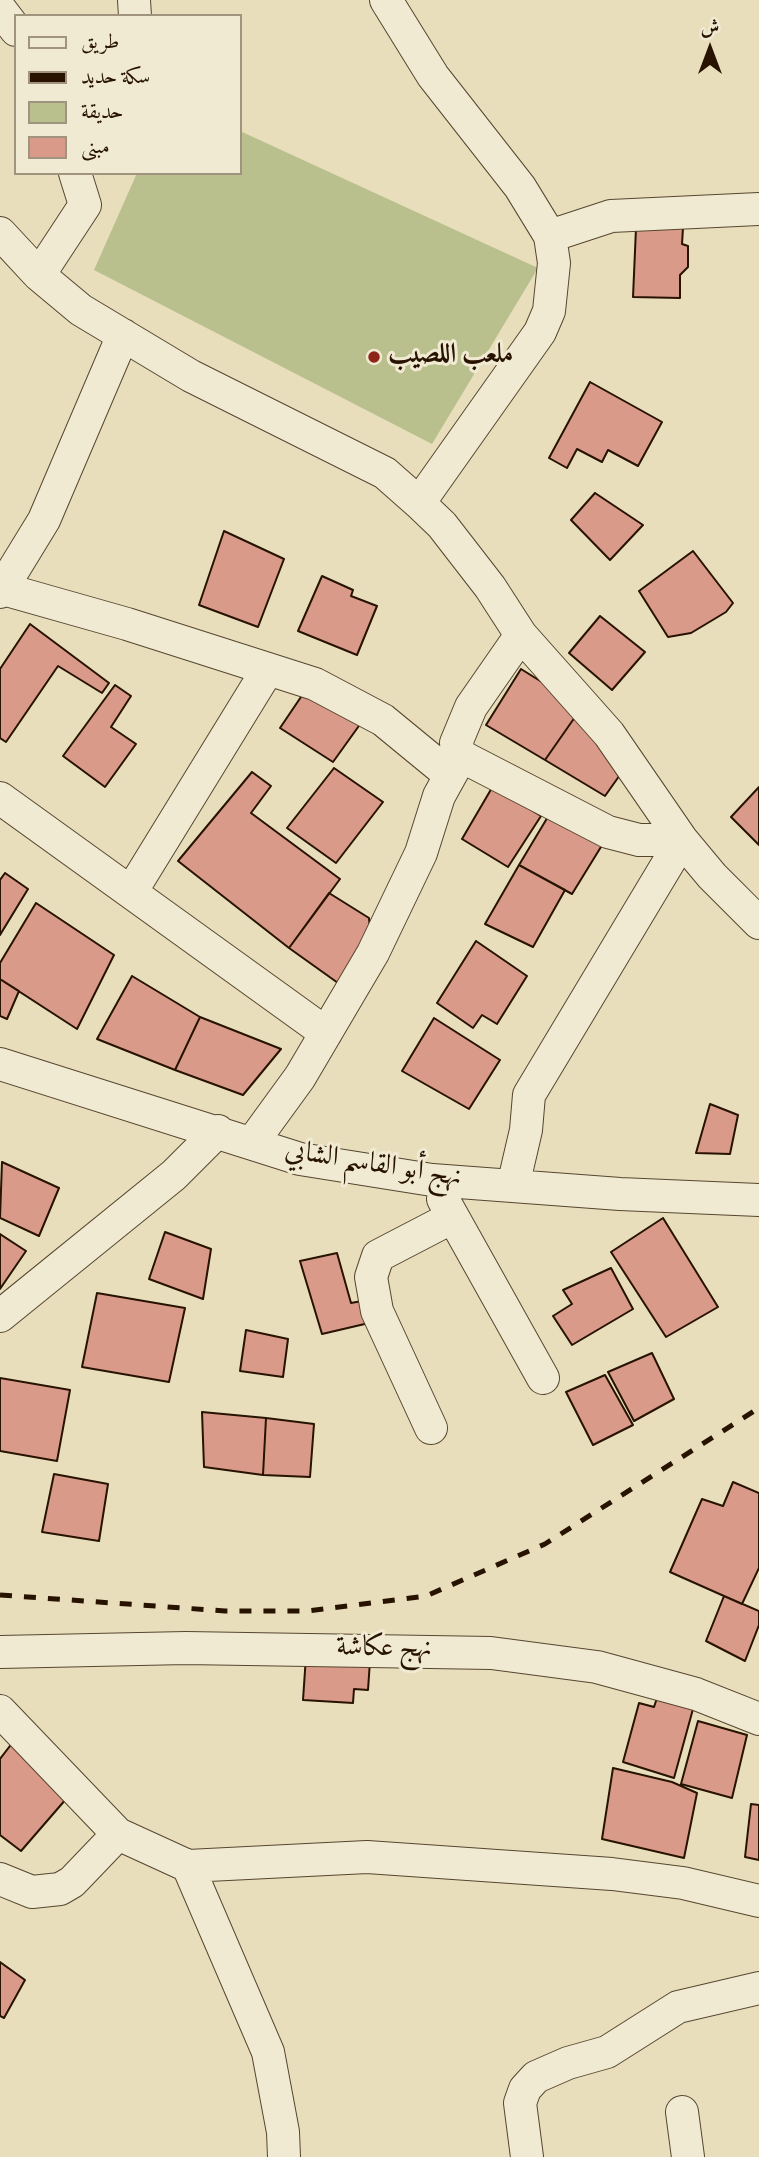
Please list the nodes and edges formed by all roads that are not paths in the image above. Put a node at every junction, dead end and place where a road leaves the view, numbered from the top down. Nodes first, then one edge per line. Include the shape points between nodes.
1 (386, 0) edge
2 (0, 9) edge
3 (14, 27) edge
4 (76, 175) edge
5 (96, 175) edge
6 (85, 205) junction
7 (759, 209) edge
8 (0, 233) edge
9 (550, 236) junction
10 (39, 275) junction
11 (123, 335) junction
12 (419, 503) junction
13 (0, 589) edge
14 (521, 635) junction
15 (268, 669) junction
16 (456, 765) junction
17 (0, 798) edge
18 (682, 841) junction
19 (131, 892) junction
20 (759, 923) edge
21 (326, 1032) junction
22 (0, 1064) edge
23 (218, 1131) junction
24 (253, 1143) junction
25 (432, 1180) junction
26 (513, 1186) junction
27 (759, 1200) edge
28 (453, 1217) junction
29 (0, 1316) edge
30 (543, 1378) dead end
31 (431, 1428) dead end
32 (0, 1652) edge
33 (0, 1711) edge
34 (759, 1719) edge
35 (118, 1834) junction
36 (188, 1866) junction
37 (0, 1879) edge
38 (759, 1900) edge
39 (759, 1988) edge
40 (682, 2112) dead end
41 (284, 2157) edge
42 (527, 2157) edge
43 (688, 2157) edge

1 - 9 street via 433,76 520,187
2 - 3 street
4 - 6 street
5 - 6 street
6 - 10 street
7 - 9 street via 611,216
8 - 10 street
9 - 12 street via 552,284 549,312 540,332
10 - 11 street via 81,310
11 - 12 street via 191,376 385,473
11 - 13 street via 44,520
12 - 14 street via 490,587
13 - 15 street
14 - 16 street via 471,707 456,743
14 - 18 street via 609,734
15 - 16 street via 315,684
15 - 19 street
16 - 18 street via 608,832 639,841
16 - 21 street via 439,796 421,853 373,953
17 - 19 street
18 - 20 street
18 - 26 street via 529,1095
19 - 21 street
21 - 24 street
22 - 23 street, نهج أبو القاسم الشابي
23 - 24 street, نهج أبو القاسم الشابي
23 - 29 street via 174,1175
24 - 25 street, نهج أبو القاسم الشابي via 300,1160
25 - 26 street, نهج أبو القاسم الشابي
25 - 28 street
26 - 27 street, نهج أبو القاسم الشابي
28 - 30 street
28 - 31 street via 378,1256 371,1277 377,1311
32 - 34 street, نهج عكاشة via 199,1648 491,1653 597,1667 696,1694
33 - 35 street
35 - 36 street
35 - 37 street via 60,1889 33,1892
36 - 38 street via 367,1857 612,1874 683,1883
36 - 41 street via 268,2052
39 - 42 street via 678,2007 607,2052 536,2077 520,2103
40 - 43 street

